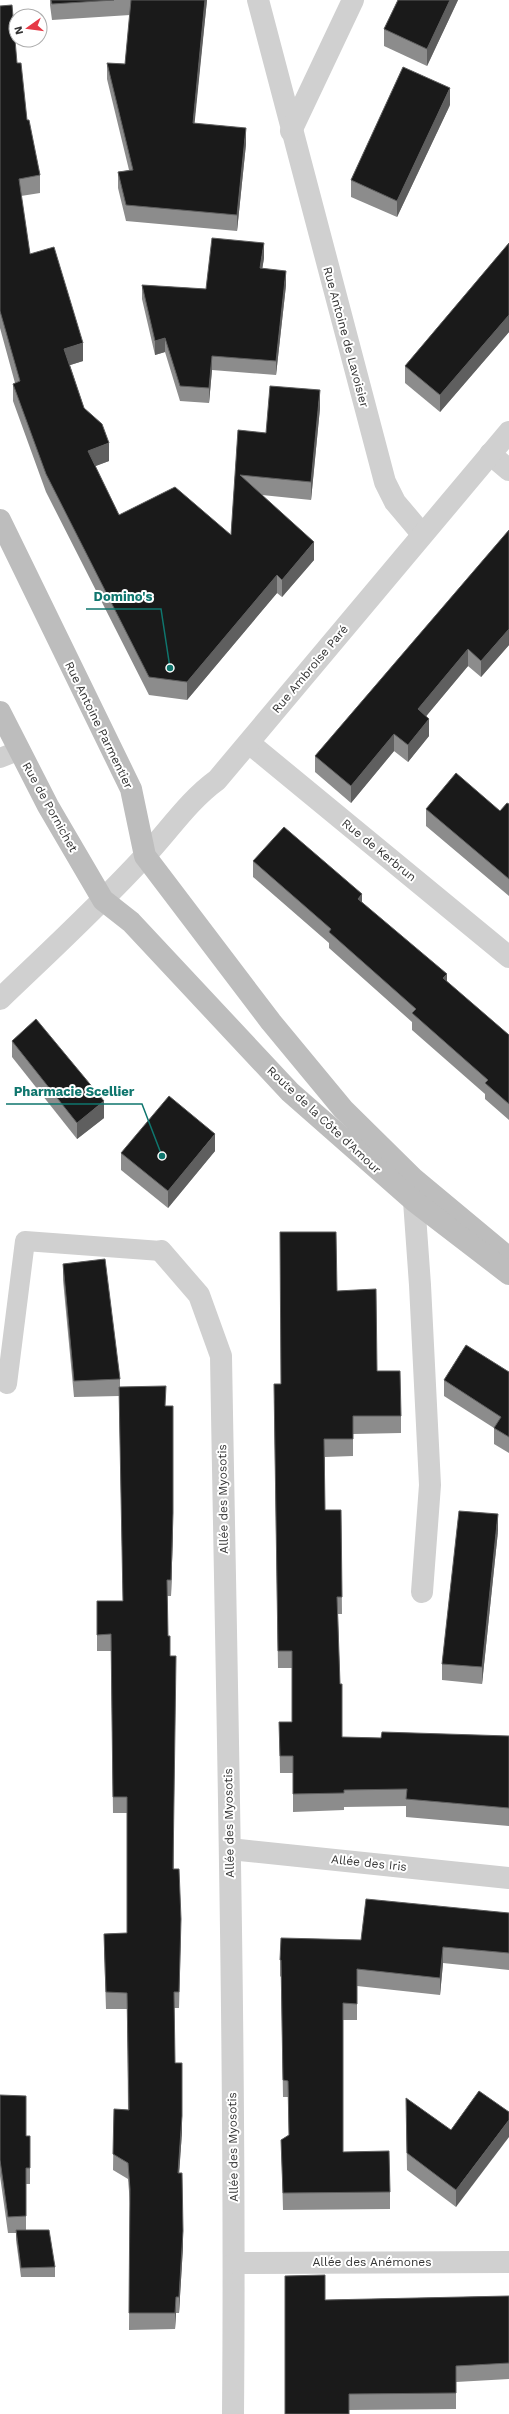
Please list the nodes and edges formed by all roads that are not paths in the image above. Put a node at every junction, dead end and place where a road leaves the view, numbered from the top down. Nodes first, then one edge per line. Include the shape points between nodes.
1 (258, 0) edge
2 (353, 0) edge
3 (291, 131) junction
4 (509, 432) edge
5 (490, 454) junction
6 (509, 470) edge
7 (0, 520) edge
8 (422, 534) junction
9 (0, 712) edge
10 (249, 743) junction
11 (20, 750) junction
12 (0, 758) edge
13 (146, 856) junction
14 (103, 900) junction
15 (509, 957) edge
16 (0, 999) edge
17 (271, 1022) joint
18 (414, 1201) junction
19 (161, 1251) joint
20 (509, 1258) edge
21 (509, 1274) edge
22 (7, 1384) dead end
23 (422, 1592) dead end
24 (230, 1848) junction
25 (509, 1878) edge
26 (509, 2262) edge
27 (234, 2263) junction
28 (233, 2414) edge

1 - 3 street, Rue Antoine de Lavoisier
2 - 3 street
3 - 8 street, Rue Antoine de Lavoisier via 385,482 395,502
4 - 5 street, Rue Ambroise Paré
5 - 6 street
5 - 8 street, Rue Ambroise Paré
7 - 13 main road, Rue Antoine Parmentier via 131,789
8 - 10 street, Rue Ambroise Paré
9 - 11 main road, Rue de Pornichet
10 - 13 street, Rue Ambroise Paré via 217,780 202,791
10 - 15 street, Rue de Kerbrun
11 - 12 lane
11 - 14 main road, Rue de Pornichet via 48,806
13 - 14 street, Rue Ambroise Paré
13 - 17 main road, Rue Antoine Parmentier
14 - 16 street, Rue Ambroise Paré
14 - 18 main road, Route de la Côte d'Amour via 131,922 290,1092
17 - 20 main road, Route de la Côte d'Amour via 354,1120 414,1179
18 - 21 main road, Route de la Côte d'Amour
18 - 23 street via 430,1485
19 - 22 lane via 25,1241
19 - 24 street, Allée des Myosotis via 199,1295 221,1356
24 - 25 street, Allée des Iris
24 - 27 street, Allée des Myosotis
26 - 27 street, Allée des Anémones
27 - 28 street, Allée des Myosotis

